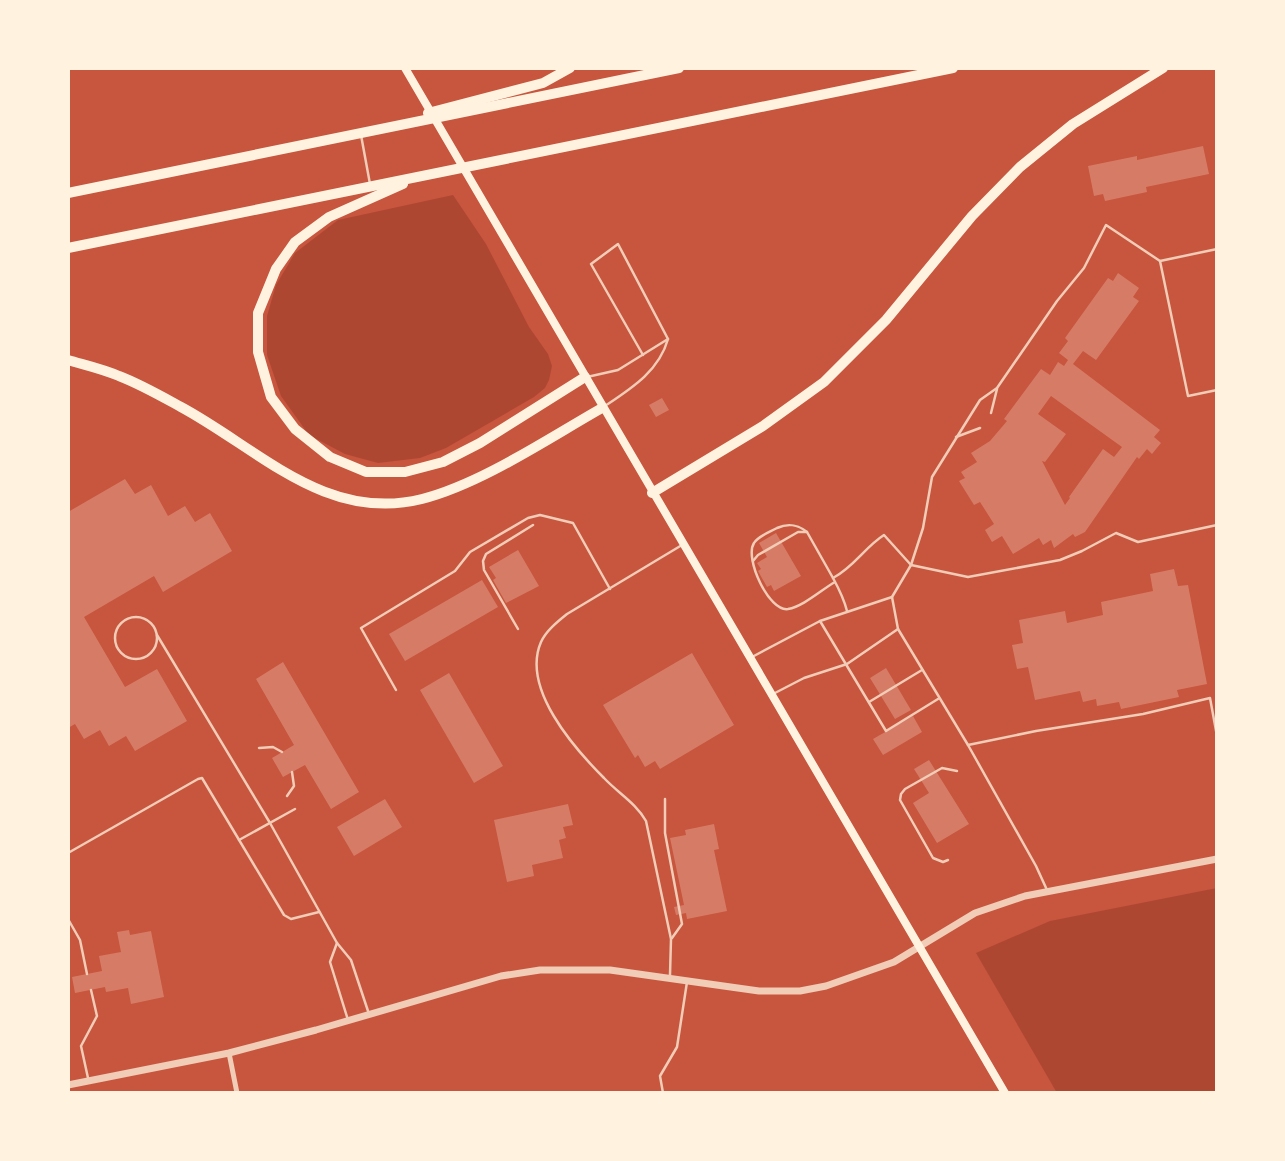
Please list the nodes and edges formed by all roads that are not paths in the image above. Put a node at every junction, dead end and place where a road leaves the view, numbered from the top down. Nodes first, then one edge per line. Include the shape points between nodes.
1 (570, 68) edge
2 (679, 68) edge
3 (953, 68) edge
4 (1163, 68) edge
5 (406, 71) edge
6 (363, 131) junction
7 (415, 178) junction
8 (371, 187) junction
9 (68, 193) edge
10 (68, 248) edge
11 (1217, 249) edge
12 (1160, 261) junction
13 (668, 338) junction
14 (643, 355) junction
15 (68, 360) edge
16 (585, 377) junction
17 (997, 388) junction
18 (1217, 390) edge
19 (602, 408) junction
20 (990, 413) dead end
21 (980, 428) dead end
22 (956, 437) junction
23 (652, 493) junction
24 (1217, 525) edge
25 (533, 526) dead end
26 (807, 532) junction
27 (682, 545) junction
28 (751, 563) junction
29 (911, 565) junction
30 (834, 580) junction
31 (610, 589) junction
32 (892, 597) junction
33 (847, 611) junction
34 (820, 621) junction
35 (518, 629) dead end
36 (898, 629) junction
37 (158, 635) junction
38 (749, 659) junction
39 (847, 664) junction
40 (922, 670) junction
41 (396, 690) dead end
42 (771, 695) junction
43 (939, 698) junction
44 (869, 702) junction
45 (1217, 736) edge
46 (968, 745) junction
47 (260, 748) dead end
48 (282, 752) dead end
49 (957, 771) dead end
50 (292, 772) dead end
51 (287, 796) dead end
52 (665, 799) dead end
53 (295, 809) dead end
54 (270, 823) junction
55 (239, 840) junction
56 (68, 853) edge
57 (1217, 859) edge
58 (948, 860) dead end
59 (1047, 891) junction
60 (319, 912) junction
61 (68, 919) edge
62 (671, 939) junction
63 (337, 943) junction
64 (918, 947) junction
65 (87, 974) dead end
66 (669, 978) junction
67 (687, 981) junction
68 (91, 990) dead end
69 (369, 1014) junction
70 (348, 1020) junction
71 (229, 1053) junction
72 (89, 1081) junction
73 (68, 1085) edge
74 (237, 1093) edge
75 (663, 1093) edge
76 (1005, 1093) edge

1 - 6 highway via 543,83
2 - 6 highway
3 - 7 highway
4 - 23 highway via 1073,124 1020,167 972,216 886,320 824,382 763,426
5 - 16 main road
6 - 8 lane
6 - 9 highway
7 - 8 highway
7 - 16 highway via 329,217 295,242 276,269 258,313 258,352 271,397 295,429 330,457 366,472 405,472 443,462 480,443
8 - 10 highway
11 - 12 lane
12 - 17 lane via 1106,225 1084,268
12 - 18 lane via 1188,396
13 - 14 lane
13 - 14 lane via 618,244 591,264
13 - 19 lane via 664,355 637,386
14 - 16 lane via 618,370
15 - 19 highway via 119,375 336,498 378,506 461,486
16 - 19 main road
17 - 20 lane
17 - 22 lane via 980,400
19 - 23 main road
21 - 22 lane
22 - 29 lane via 932,477
23 - 27 main road
24 - 29 lane via 1138,542 1116,533 1060,560 968,577
25 - 35 lane via 486,554 483,561 485,574
26 - 28 lane via 798,532
26 - 28 lane via 783,526 757,539 752,544
26 - 30 lane
27 - 31 lane
27 - 38 main road
28 - 30 lane via 769,597 786,610
29 - 30 lane via 884,535
29 - 32 lane
30 - 33 lane
31 - 41 lane via 573,523 540,515 528,518 470,552 455,571 361,628
31 - 62 lane via 554,625 541,640 536,675 555,718 576,748 646,821
32 - 33 lane
32 - 36 lane
33 - 34 lane
34 - 38 lane
34 - 39 lane
36 - 39 lane
36 - 40 lane
37 - 37 lane via 154,649 143,658 123,655 115,644 116,630 130,617 145,618
37 - 54 lane
38 - 42 main road
39 - 42 lane
39 - 44 lane
40 - 43 lane
40 - 44 lane
42 - 64 main road
43 - 44 lane via 886,731
43 - 46 lane
45 - 46 lane via 1210,698
46 - 59 lane
47 - 48 lane
49 - 58 lane via 942,768 905,789 900,800 933,858
50 - 51 lane via 294,786
52 - 62 lane via 665,833 682,924
53 - 54 lane
54 - 55 lane
54 - 60 lane
55 - 56 lane via 202,778
55 - 60 lane via 285,915 291,919
57 - 59 street
59 - 64 street via 975,913
60 - 63 lane
61 - 65 lane via 80,940
62 - 66 lane
63 - 69 lane via 351,960
63 - 70 lane via 330,962
64 - 67 street via 865,974 800,991 734,989
64 - 76 main road
66 - 67 street
66 - 69 street via 610,970 540,970 501,975
67 - 75 lane via 677,1046 660,1076
68 - 72 lane via 97,1016 81,1046
69 - 70 street
70 - 71 street
71 - 72 street
71 - 74 street
72 - 73 street

